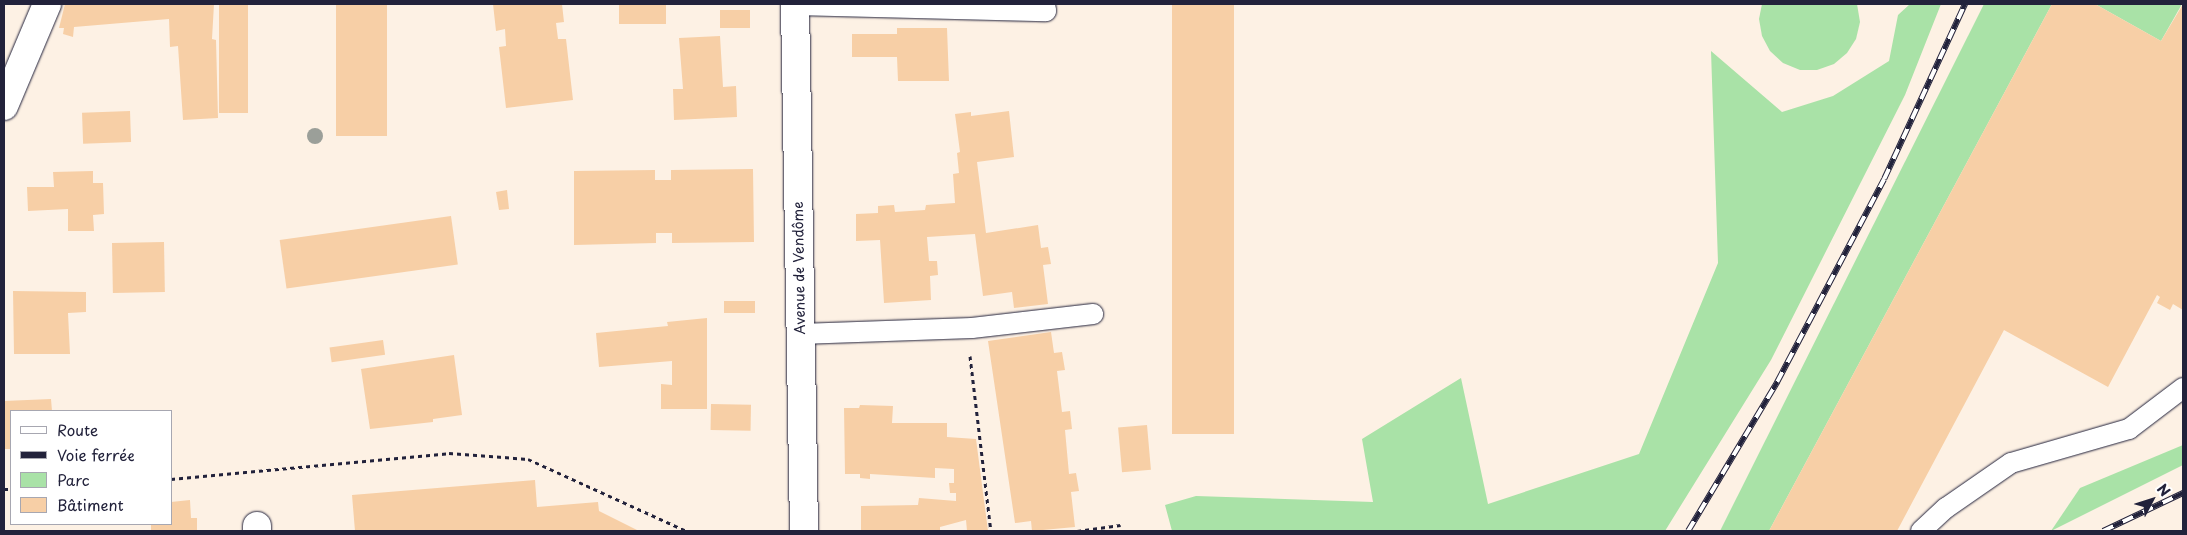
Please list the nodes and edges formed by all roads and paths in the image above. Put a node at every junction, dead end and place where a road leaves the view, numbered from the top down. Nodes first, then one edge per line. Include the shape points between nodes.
1 (46, 4) edge
2 (796, 4) edge
3 (1045, 7) edge
4 (15, 58) edge
5 (4, 106) edge
6 (1093, 314) dead end
7 (967, 328) junction
8 (800, 334) junction
9 (2183, 388) edge
10 (172, 480) edge
11 (1121, 525) dead end
12 (687, 531) edge
13 (804, 531) edge
14 (991, 531) edge
15 (1077, 531) edge
16 (1921, 531) edge

1 - 4 main road
2 - 3 lane
2 - 8 main road, Avenue de Vendôme
4 - 5 main road
6 - 7 lane
7 - 8 lane
7 - 14 path
8 - 13 main road, Avenue de Vendôme
9 - 16 lane via 2129,429 2012,463 1946,508
10 - 12 path via 449,453 528,459
11 - 15 path

